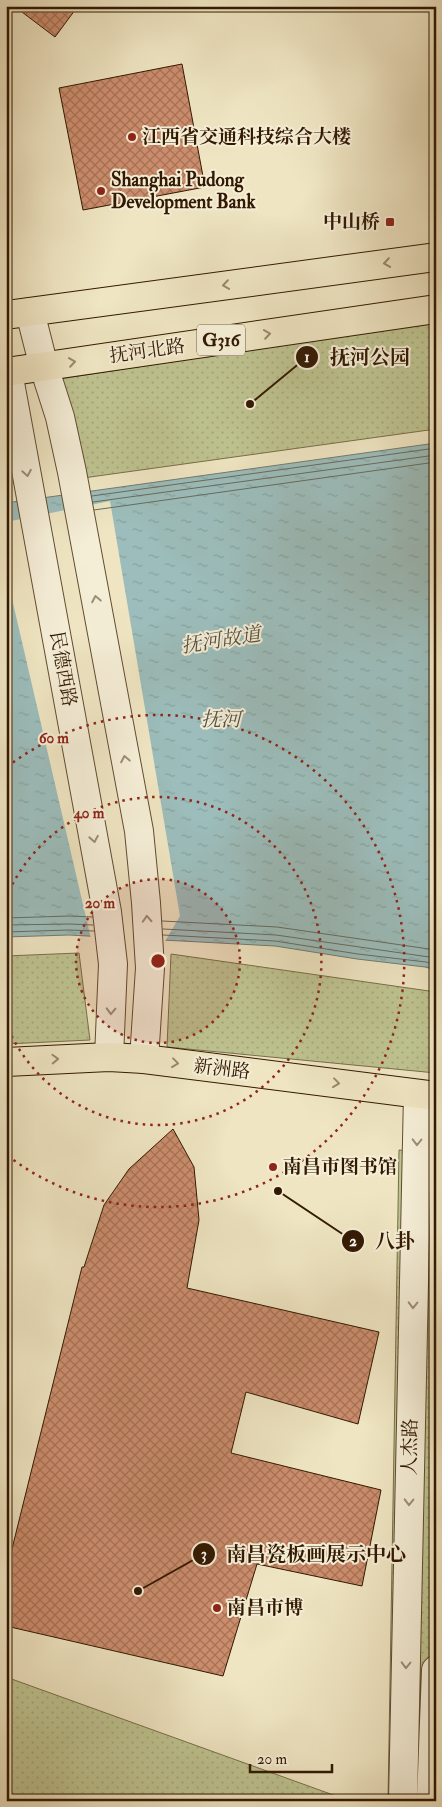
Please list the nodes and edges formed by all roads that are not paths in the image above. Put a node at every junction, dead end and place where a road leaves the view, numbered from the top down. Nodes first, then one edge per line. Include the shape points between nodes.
1 (436, 257) edge
2 (436, 309) edge
3 (18, 314) edge
4 (44, 367) junction
5 (7, 368) edge
6 (109, 1057) junction
7 (144, 1058) junction
8 (6, 1062) edge
9 (427, 1095) edge
10 (436, 1670) edge
11 (403, 1801) edge
12 (431, 1801) edge

1 -> 3 main road
4 -> 2 main road, 抚河北路 / G316
3 - 4 street
4 - 5 main road, 抚河北路 / G316
7 -> 4 street via 150,968 139,831 72,472 60,417
5 -> 6 street, 民德西路 via 107,912 113,964
6 - 7 main road, 新洲路
8 -> 6 main road, 新洲路
7 -> 9 main road, 新洲路
9 -> 11 street, 人杰路
10 - 12 street

